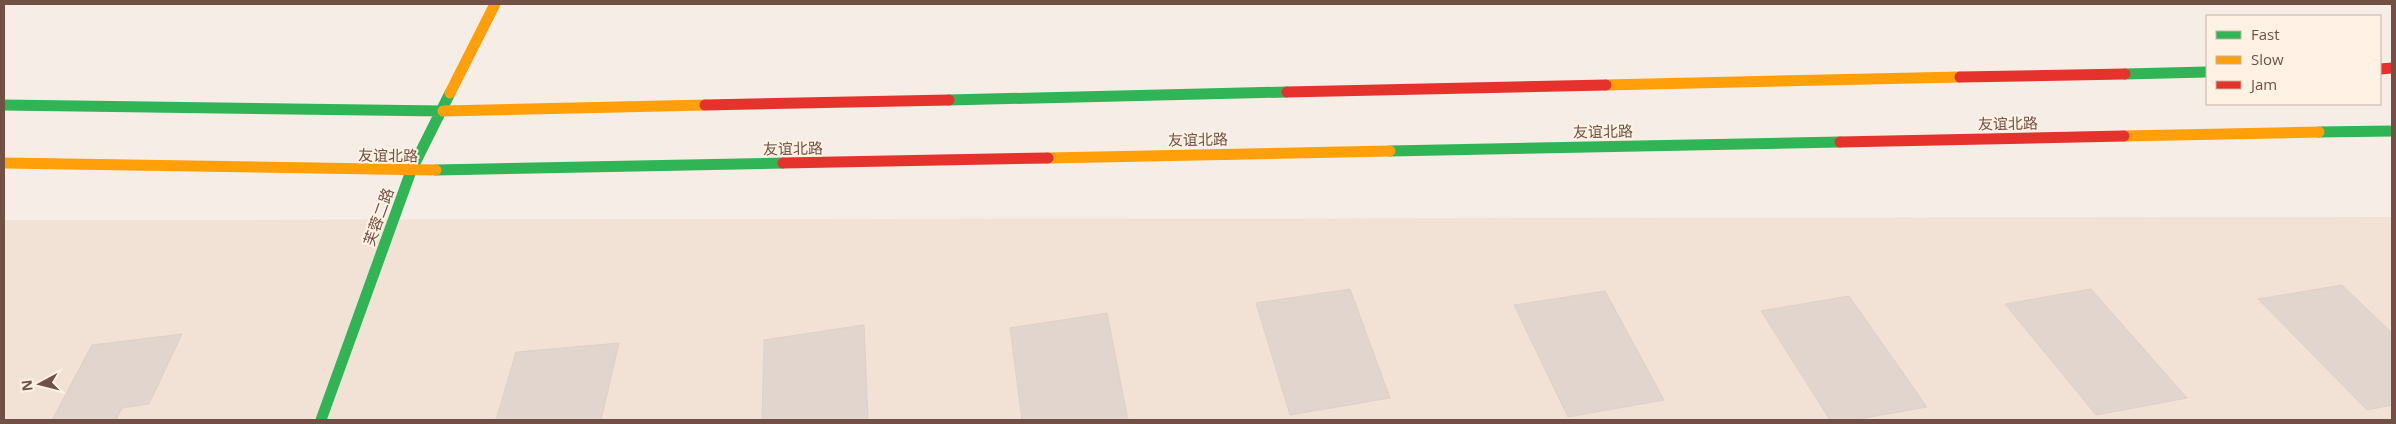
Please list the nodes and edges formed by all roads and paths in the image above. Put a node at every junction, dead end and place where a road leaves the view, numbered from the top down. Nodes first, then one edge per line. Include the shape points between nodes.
1 (495, 4) edge
2 (2206, 72) edge
3 (4, 105) edge
4 (440, 111) junction
5 (2392, 131) edge
6 (4, 163) edge
7 (411, 171) junction
8 (321, 420) edge

1 - 4 main road, 芙蓉二路
2 - 4 main road
3 - 4 main road
4 - 7 main road, 芙蓉二路
5 - 7 main road, 友谊北路
6 - 7 main road, 友谊北路
7 - 8 main road, 芙蓉二路

